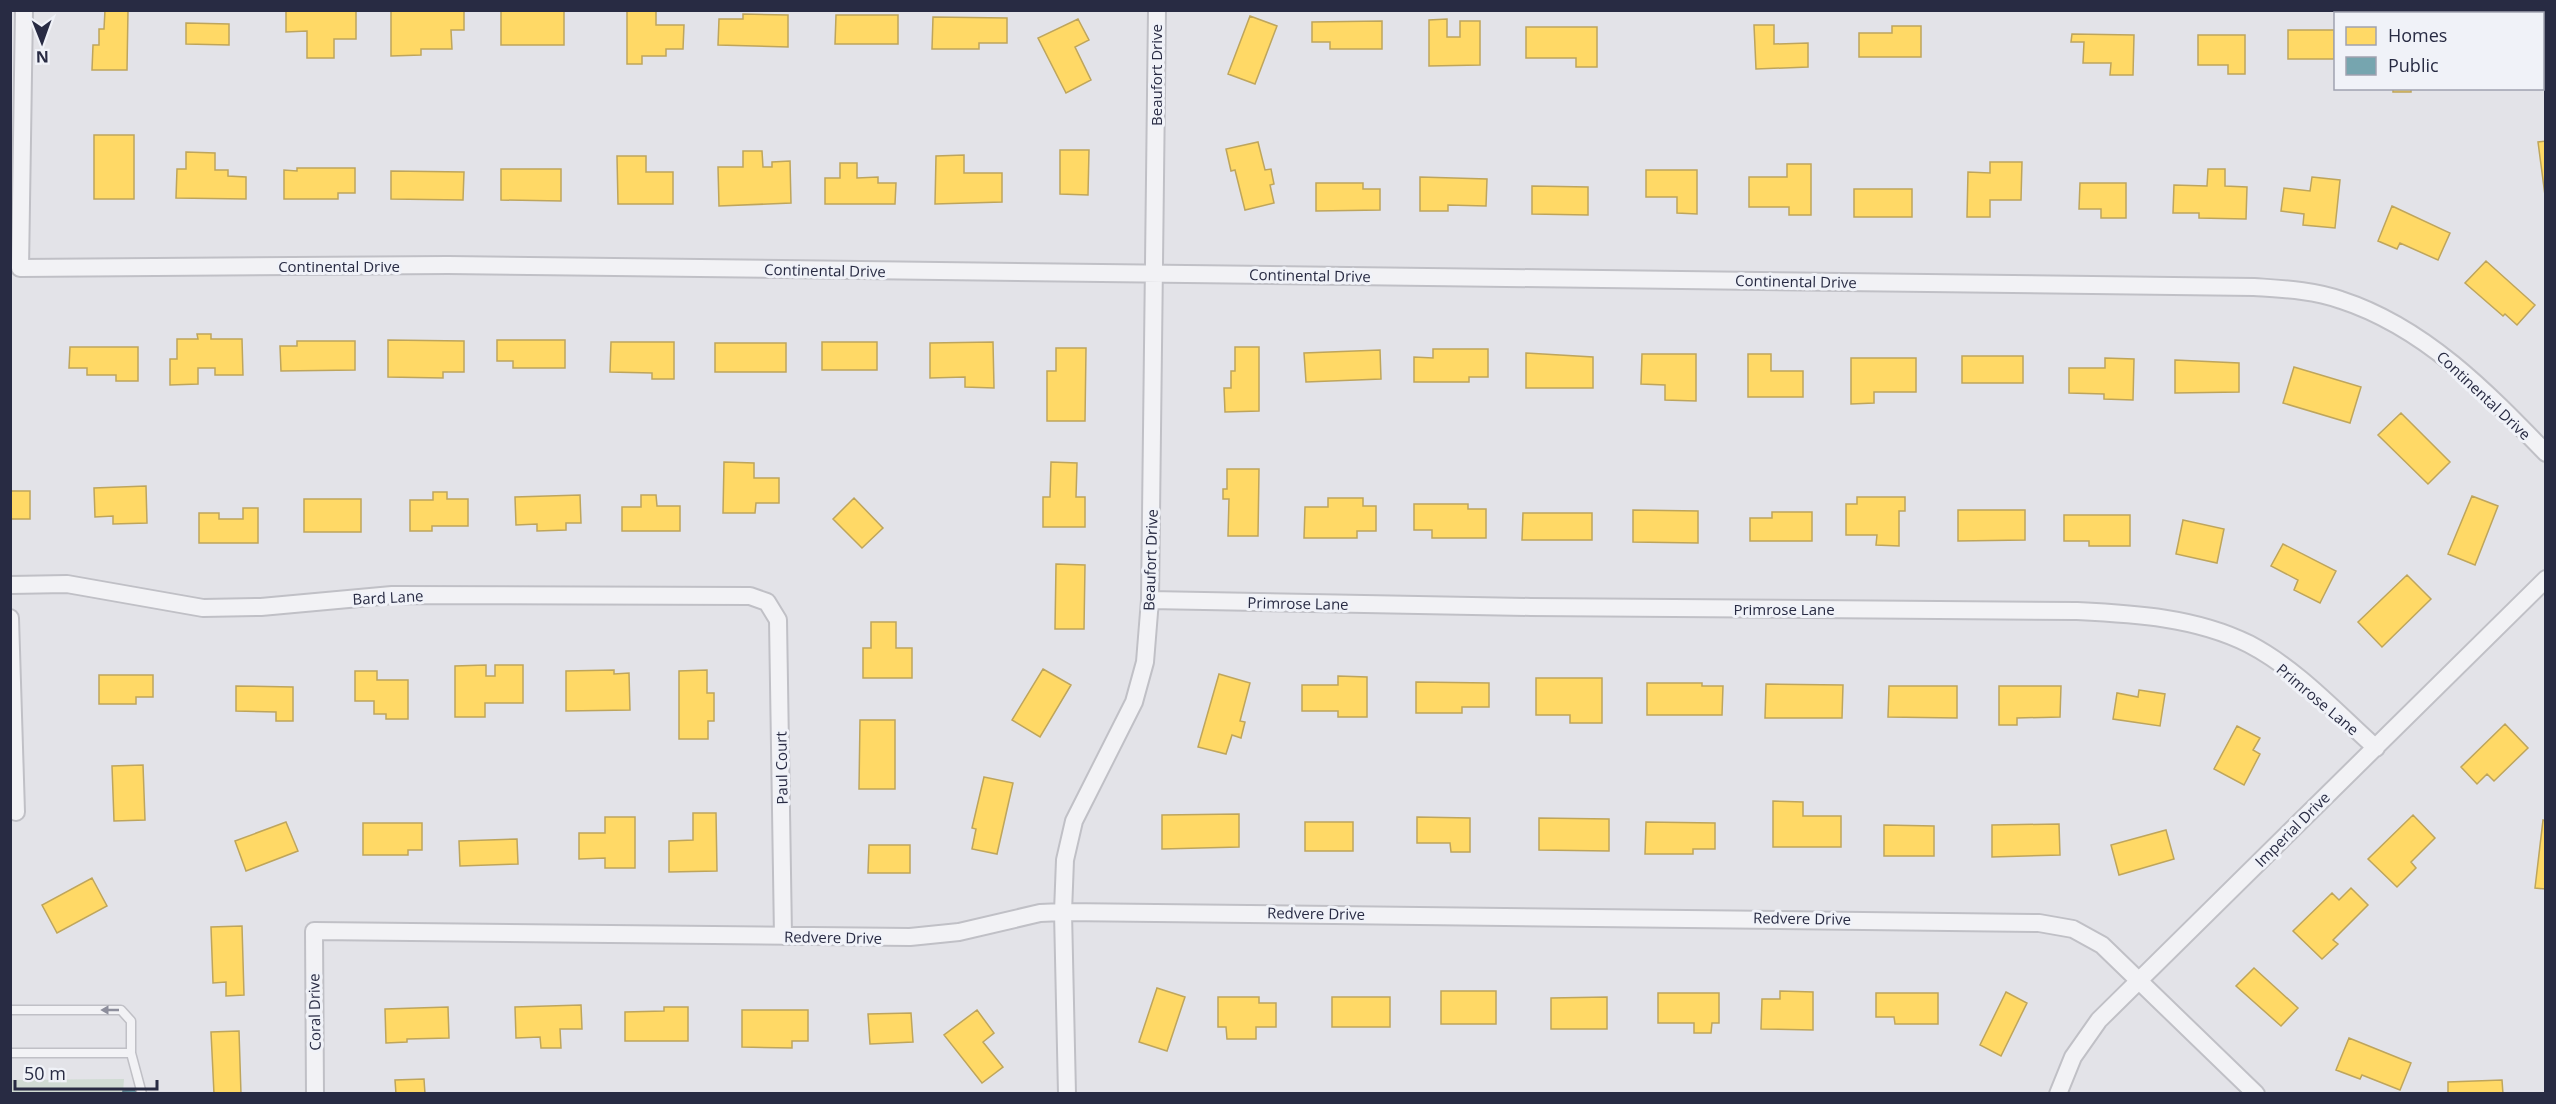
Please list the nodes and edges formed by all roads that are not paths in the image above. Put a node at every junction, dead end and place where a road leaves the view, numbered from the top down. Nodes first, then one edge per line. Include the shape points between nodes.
1 (24, 10) edge
2 (1156, 10) edge
3 (1154, 274) junction
4 (2546, 453) edge
5 (2546, 579) edge
6 (10, 585) edge
7 (1150, 600) junction
8 (768, 602) joint
9 (10, 618) edge
10 (2376, 748) junction
11 (16, 812) dead end
12 (1063, 912) junction
13 (314, 931) joint
14 (783, 936) junction
15 (2140, 980) junction
16 (10, 1010) edge
17 (10, 1053) edge
18 (131, 1053) junction
19 (142, 1094) edge
20 (315, 1094) edge
21 (1067, 1094) edge
22 (2058, 1094) edge
23 (2256, 1094) edge

1 - 3 street, Continental Drive via 20,268 448,265
2 - 3 street, Beaufort Drive
3 - 4 street, Continental Drive via 2160,284 2299,291 2340,299 2411,332 2454,364
3 - 7 street, Beaufort Drive
5 - 10 street, Imperial Drive
6 - 8 street, Bard Lane via 67,584 203,608 261,608 392,595 750,596
7 - 10 street, Primrose Lane via 2143,614 2202,626 2249,644 2293,674
7 - 12 street, Beaufort Drive via 1145,662 1134,702 1074,822 1065,860
8 - 14 street, Paul Court via 778,620
9 - 11 street
10 - 15 street, Imperial Drive
12 - 14 street, Redvere Drive via 910,937
12 - 15 street, Redvere Drive via 2039,923 2073,929 2102,945
12 - 21 street, Beaufort Drive
13 - 14 street, Redvere Drive
13 - 20 street, Coral Drive
15 - 22 street, Imperial Drive via 2099,1020 2073,1057
15 - 23 street, Redvere Drive
18 -> 16 lane via 131,1021 121,1010
17 - 18 lane
18 - 19 lane

